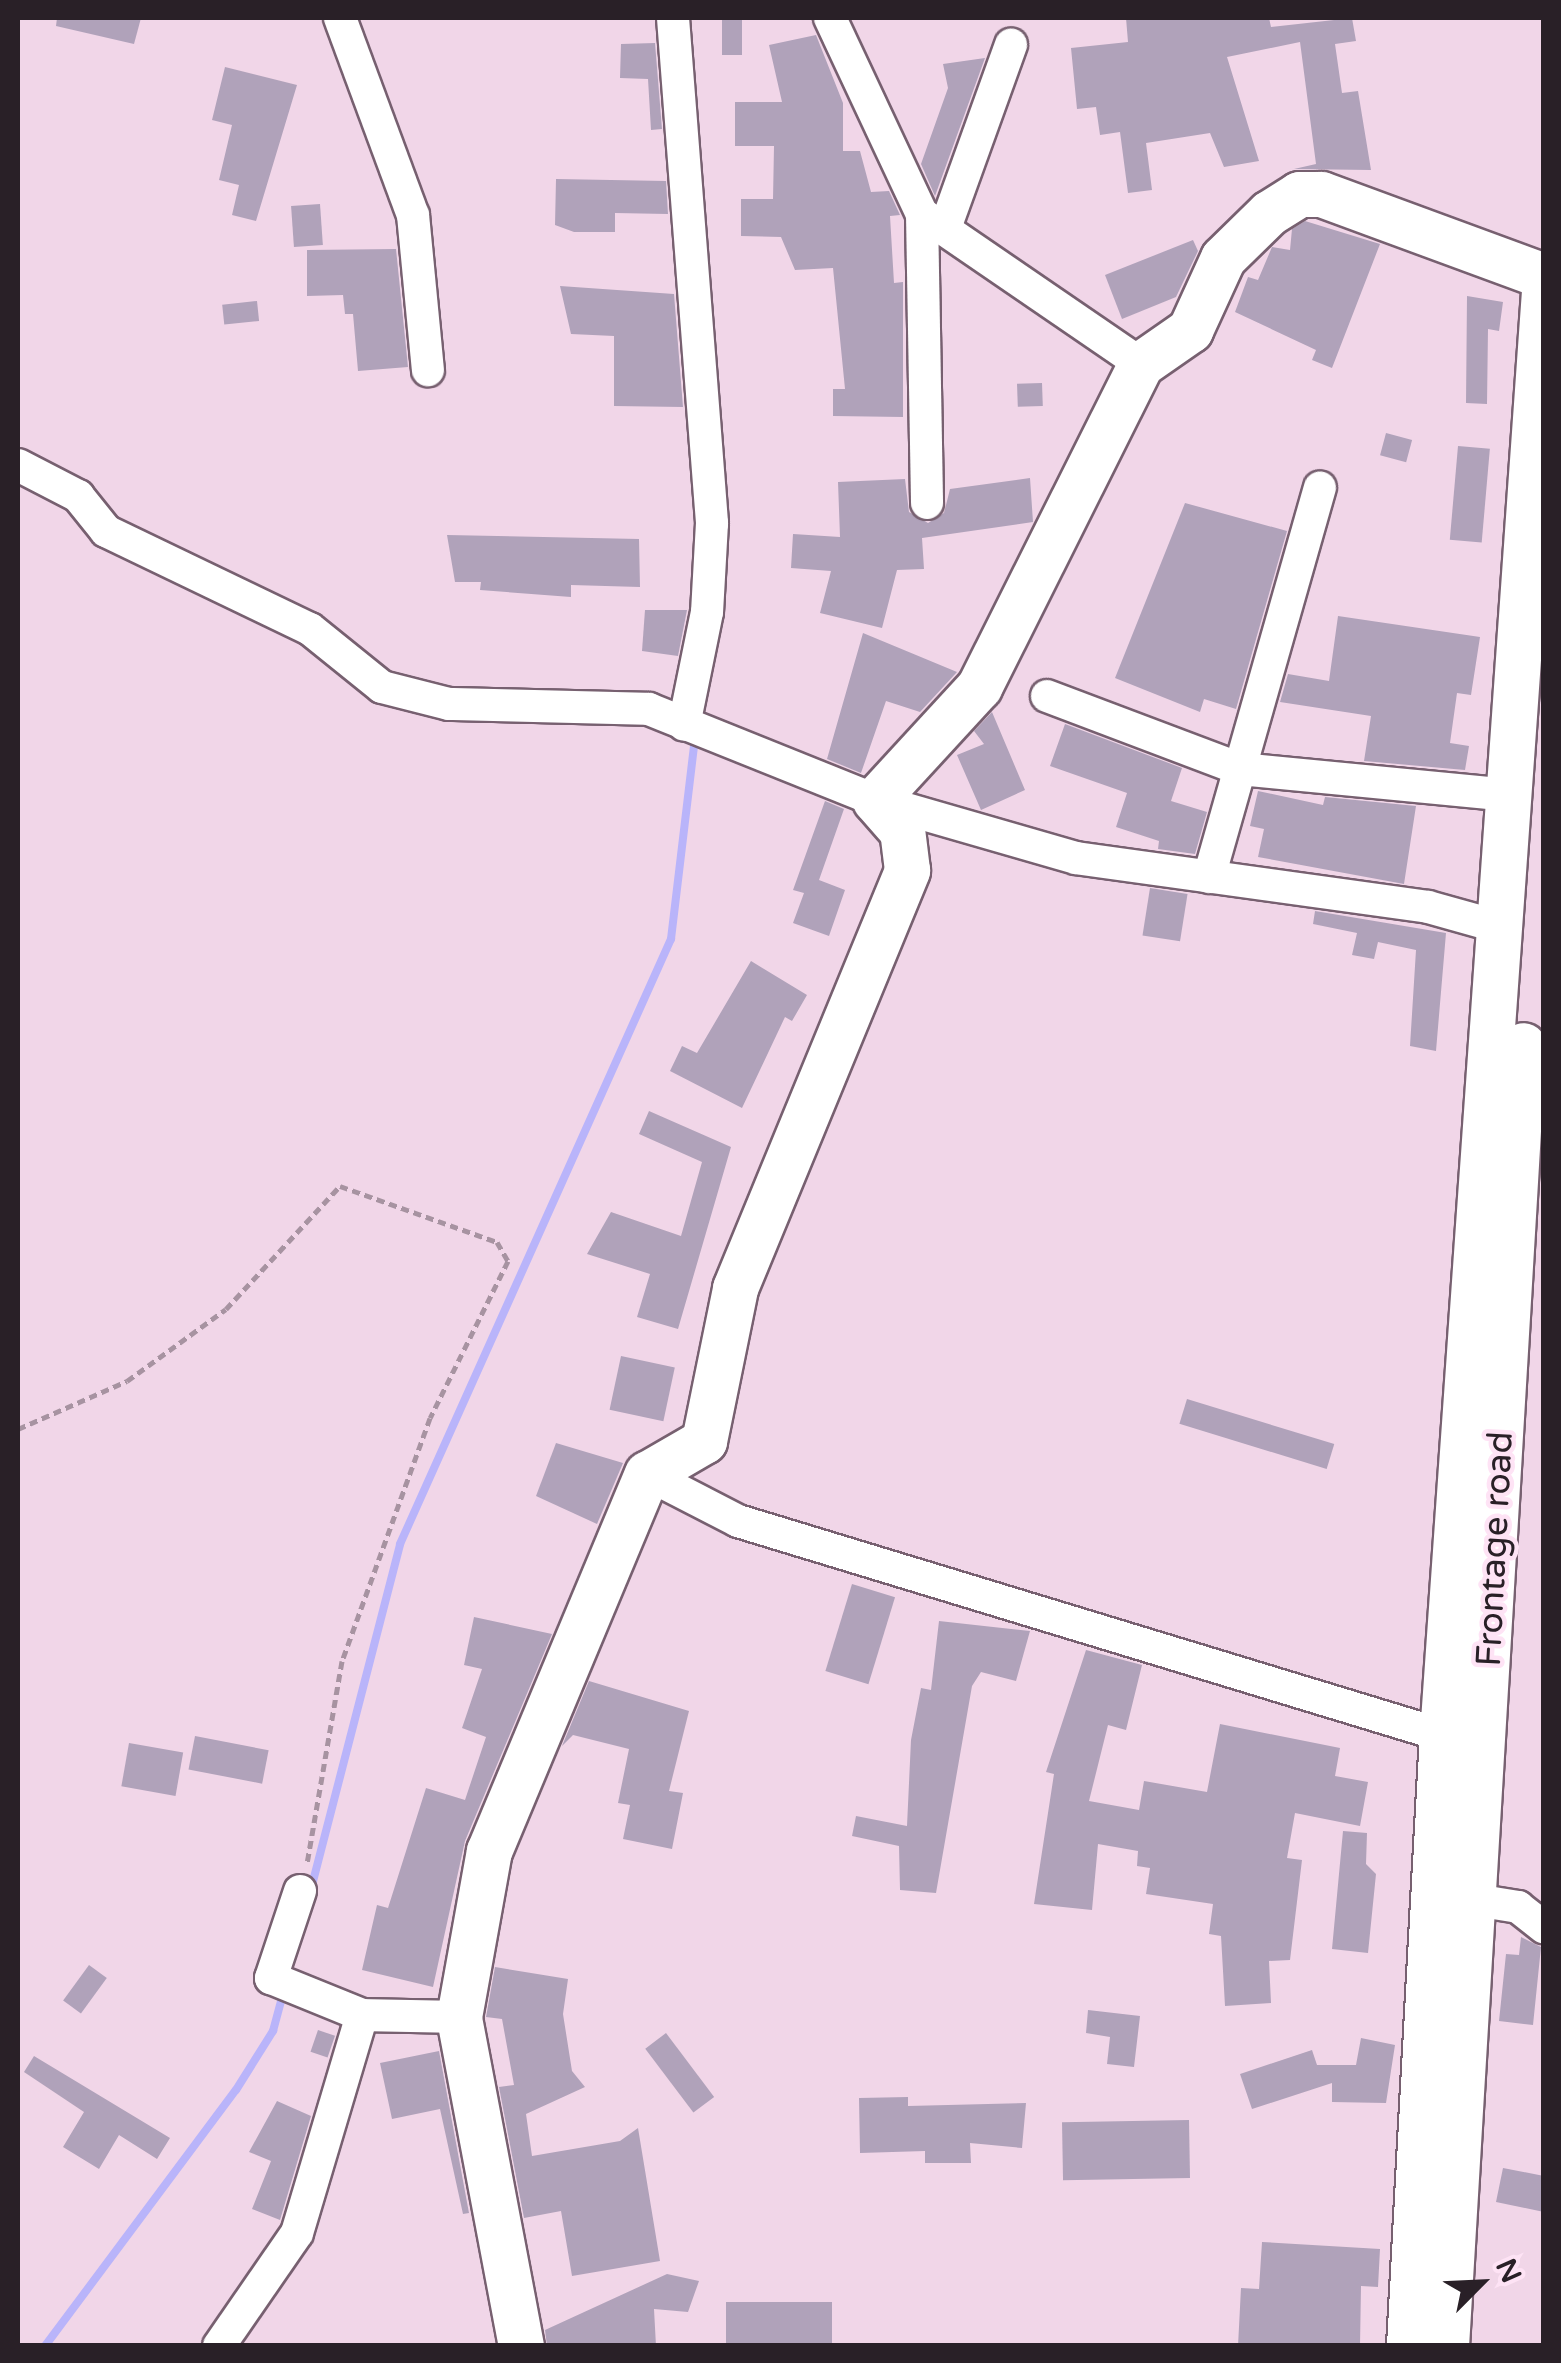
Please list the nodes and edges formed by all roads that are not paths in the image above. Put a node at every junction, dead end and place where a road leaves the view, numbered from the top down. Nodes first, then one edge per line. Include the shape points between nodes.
1 (340, 18) edge
2 (673, 18) edge
3 (830, 18) edge
4 (1011, 45) dead end
5 (934, 221) junction
6 (1544, 276) edge
7 (1544, 292) edge
8 (1141, 364) junction
9 (428, 370) dead end
10 (18, 465) edge
11 (1320, 487) dead end
12 (927, 504) dead end
13 (1047, 696) dead end
14 (684, 725) junction
15 (1544, 752) edge
16 (1240, 769) junction
17 (1512, 795) junction
18 (874, 800) junction
19 (1209, 877) junction
20 (1504, 928) junction
21 (1515, 1136) edge
22 (647, 1474) junction
23 (1442, 1735) junction
24 (300, 1891) road end
25 (1474, 1900) junction
26 (1544, 1928) edge
27 (362, 2016) junction
28 (460, 2017) junction
29 (219, 2346) edge
30 (521, 2346) edge
31 (1410, 2346) edge
32 (1446, 2346) edge

1 - 9 street via 413,216
2 - 14 street via 712,523 707,612
3 - 5 street
4 - 5 street
5 - 8 street
5 - 12 street
6 - 8 main road via 1320,194 1299,194 1223,258 1171,351
7 - 17 main road
8 - 18 main road via 979,687
10 - 14 street via 78,496 106,531 310,629 382,686 449,704 649,709
11 - 16 street
13 - 16 street
14 - 18 street
15 - 21 main road, Frontage road
16 - 17 street
16 - 19 street
17 - 20 main road
18 - 19 street via 1076,858
18 - 22 main road via 902,831 907,870 735,1288 704,1441
19 - 20 street via 1428,907
20 - 21 main road
21 - 23 main road
21 - 25 main road, Frontage road
22 - 23 street via 738,1521
22 - 28 main road via 489,1851
23 - 31 main road
24 - 27 street via 271,1978 314,2002
25 - 26 street via 1518,1907
25 - 32 main road, Frontage road
27 - 28 street
27 - 29 street via 297,2233
28 - 30 main road

